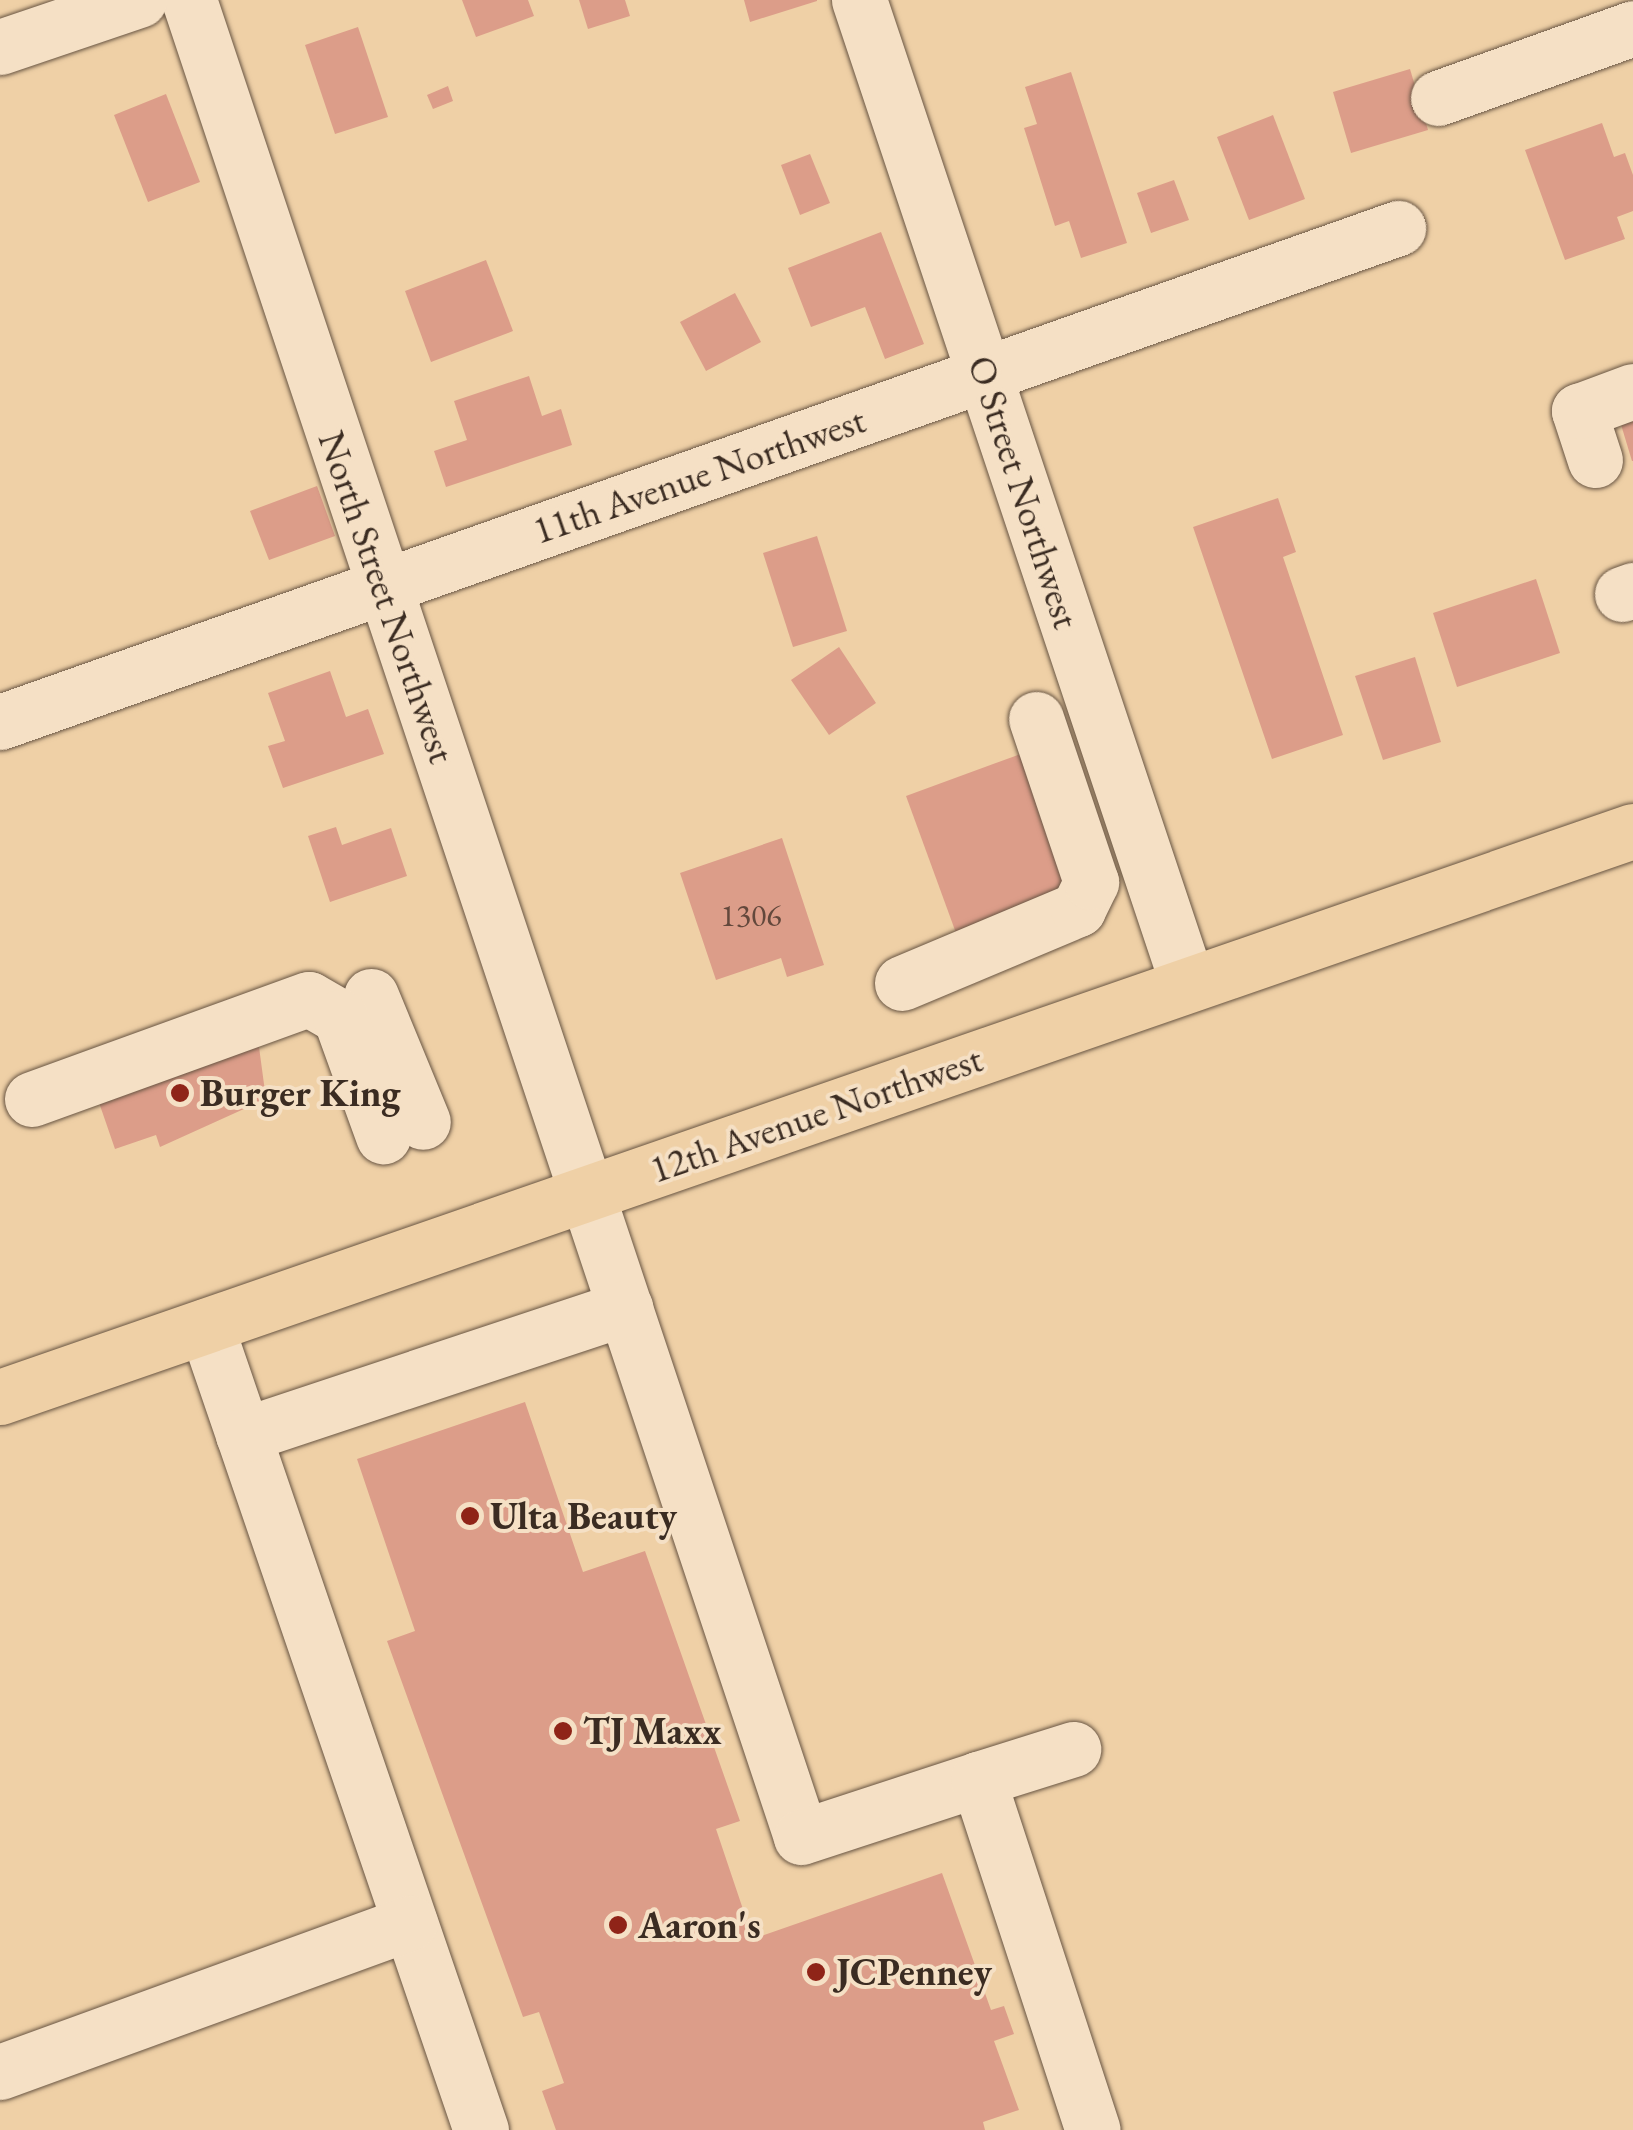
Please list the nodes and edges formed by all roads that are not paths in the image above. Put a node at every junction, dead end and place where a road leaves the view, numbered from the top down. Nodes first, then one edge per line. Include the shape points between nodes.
1 (139, 0) edge
2 (190, 0) edge
3 (859, 0) edge
4 (1633, 28) edge
5 (0, 48) edge
6 (1438, 98) dead end
7 (1398, 228) dead end
8 (985, 376) junction
9 (1633, 392) edge
10 (1595, 460) dead end
11 (381, 584) junction
12 (1044, 716) dead end
13 (0, 722) edge
14 (1633, 831) edge
15 (902, 983) dead end
16 (1188, 985) junction
17 (32, 1098) dead end
18 (403, 1129) dead end
19 (589, 1192) junction
20 (625, 1308) junction
21 (206, 1326) junction
22 (0, 1397) edge
23 (243, 1434) junction
24 (1074, 1749) dead end
25 (978, 1779) junction
26 (410, 1923) junction
27 (0, 2072) edge
28 (480, 2130) edge
29 (1093, 2130) edge

1 - 5 street
2 - 11 street, North Street Northwest
3 - 8 street, O Street Northwest
4 - 6 street
7 - 8 street, 11th Avenue Northwest
8 - 11 street, 11th Avenue Northwest
8 - 16 street, O Street Northwest
9 - 10 street via 1579,410
11 - 13 street, 11th Avenue Northwest
11 - 19 street, North Street Northwest
12 - 15 street via 1091,882 1078,909
14 - 16 main road, 12th Avenue Northwest
16 - 19 main road, 12th Avenue Northwest
17 - 18 street via 310,1000 340,1017
19 - 20 street, North Street Northwest
19 - 21 main road, 12th Avenue Northwest
20 - 23 street
20 - 25 street, North Street Northwest via 800,1837
21 - 22 main road, 12th Avenue Northwest
21 - 23 street
23 - 26 street
24 - 25 street
25 - 29 street
26 - 27 street
26 - 28 street

